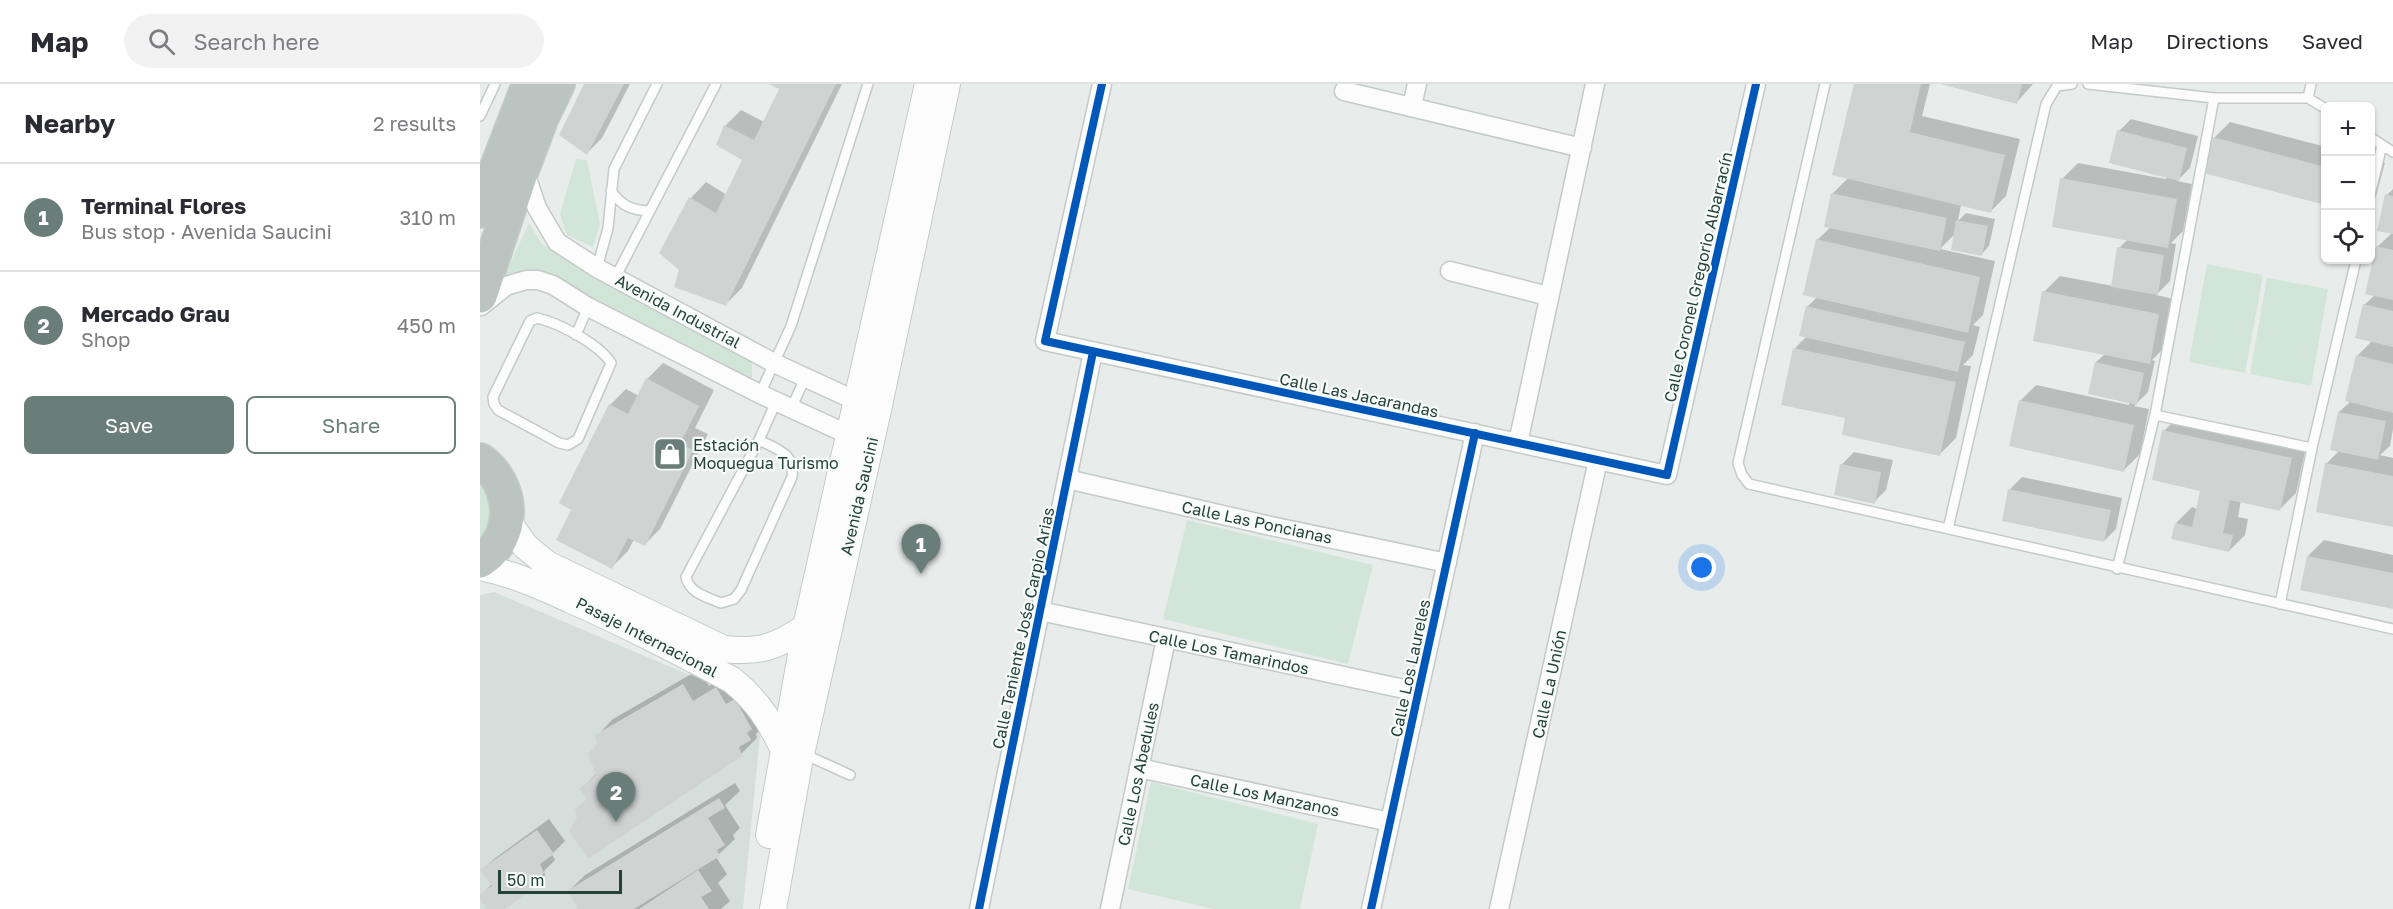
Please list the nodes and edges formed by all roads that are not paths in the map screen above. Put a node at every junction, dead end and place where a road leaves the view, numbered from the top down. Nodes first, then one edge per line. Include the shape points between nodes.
1 (495, 84) edge
2 (657, 84) edge
3 (716, 84) edge
4 (868, 84) edge
5 (928, 84) edge
6 (947, 84) edge
7 (1102, 84) edge
8 (1417, 84) edge
9 (1595, 84) edge
10 (1756, 84) edge
11 (1825, 84) edge
12 (2072, 84) edge
13 (2088, 84) edge
14 (2311, 84) edge
15 (2057, 85) edge
16 (549, 87) edge
17 (1344, 91) dead end
18 (2214, 98) junction
19 (2308, 98) junction
20 (1412, 106) junction
21 (2321, 106) edge
22 (480, 116) edge
23 (2375, 141) edge
24 (925, 143) junction
25 (2382, 145) junction
26 (1582, 148) junction
27 (2393, 152) edge
28 (501, 162) edge
29 (2375, 174) edge
30 (611, 191) junction
31 (480, 211) edge
32 (650, 211) junction
33 (2355, 264) edge
34 (597, 268) junction
35 (1450, 271) dead end
36 (615, 278) junction
37 (480, 296) edge
38 (1548, 296) junction
39 (588, 307) junction
40 (480, 308) edge
41 (576, 335) junction
42 (1094, 352) junction
43 (774, 363) junction
44 (806, 378) junction
45 (776, 402) junction
46 (867, 406) junction
47 (2155, 416) junction
48 (1475, 434) junction
49 (759, 440) junction
50 (859, 440) junction
51 (1518, 443) junction
52 (2312, 448) junction
53 (480, 460) edge
54 (1598, 460) junction
55 (1667, 475) joint
56 (1067, 479) junction
57 (507, 520) junction
58 (1948, 529) junction
59 (480, 561) edge
60 (1447, 563) junction
61 (480, 567) edge
62 (2117, 569) junction
63 (2280, 604) junction
64 (1040, 612) junction
65 (806, 627) junction
66 (2393, 629) edge
67 (1166, 639) junction
68 (1418, 692) junction
69 (792, 750) junction
70 (1139, 768) junction
71 (850, 775) dead end
72 (1390, 822) junction
73 (757, 909) edge
74 (773, 909) edge
75 (979, 909) edge
76 (1110, 909) edge
77 (1371, 909) edge
78 (1499, 909) edge

1 - 22 lane
2 - 30 lane via 614,169
3 - 32 lane
4 - 43 lane via 791,326
5 - 24 main road, Avenida Saucini
6 - 24 main road, Avenida Saucini
7 - 42 street, Calle Las Jacarandas via 1045,341
8 - 20 street
9 - 26 street
10 - 55 street, Calle Coronel Gregorio Albarracín
11 - 58 lane via 1738,463 1749,484
12 - 15 lane
13 - 18 lane
14 - 19 lane
15 - 58 lane via 2046,104
16 - 28 highway
17 - 20 street
18 - 19 lane
18 - 47 lane
19 - 21 lane
20 - 26 street
23 - 25 lane
24 - 46 main road, Avenida Saucini
25 - 27 lane
25 - 29 lane
26 - 38 street
28 - 31 highway
28 - 34 street, Avenida Industrial via 537,208 557,242
28 - 37 highway
30 - 32 lane via 633,210
30 - 34 lane via 608,228
32 - 36 lane
33 - 52 lane
34 - 36 street, Avenida Industrial
35 - 38 street
36 - 43 street, Avenida Industrial
38 - 51 street
39 - 40 street via 553,285 526,280 506,285
39 - 41 lane
39 - 45 street
41 - 41 lane via 546,320 530,321 493,397 498,410 568,445 578,439 611,363 604,353
42 - 48 street, Calle Las Jacarandas
42 - 56 street, Calle Teniente Jośe Carpio Arias
43 - 44 street, Avenida Industrial
43 - 45 lane
44 - 45 lane
44 - 46 street, Avenida Industrial
45 - 49 lane
45 - 50 street
46 - 50 main road, Avenida Saucini
47 - 52 lane
47 - 62 lane
48 - 51 street, Calle Las Jacarandas
48 - 60 street, Calle Los Laureles
49 - 49 lane via 786,454 793,465 792,477 741,590 734,599 721,603 694,591 687,577
50 - 65 main road, Avenida Saucini
50 - 69 main road, Avenida Saucini
51 - 54 street, Calle Las Jacarandas
52 - 63 lane
53 - 57 highway via 494,472 504,490
54 - 55 street, Calle Las Jacarandas
54 - 78 street, Calle La Unión
56 - 60 street, Calle Las Poncianas
56 - 64 street, Calle Teniente Jośe Carpio Arias
57 - 59 highway via 499,542
57 - 65 main road, Pasaje Internacional via 525,546 558,570 724,649 747,651 769,647
58 - 62 lane
60 - 68 street, Calle Los Laureles
61 - 69 main road, Pasaje Internacional via 526,579 615,619 732,680 748,693
62 - 63 lane
63 - 66 lane
64 - 67 street, Calle Los Tamarindos
64 - 75 street, Calle Teniente Jośe Carpio Arias
65 - 69 main road, Avenida Saucini
67 - 68 street, Calle Los Tamarindos
67 - 70 street, Calle Los Abedules
68 - 72 street, Calle Los Laureles
69 - 71 lane
69 - 73 main road, Avenida Saucini
69 - 74 main road, Avenida Saucini
70 - 72 street, Calle Los Manzanos
70 - 76 street, Calle Los Abedules
72 - 77 street, Calle Los Laureles

